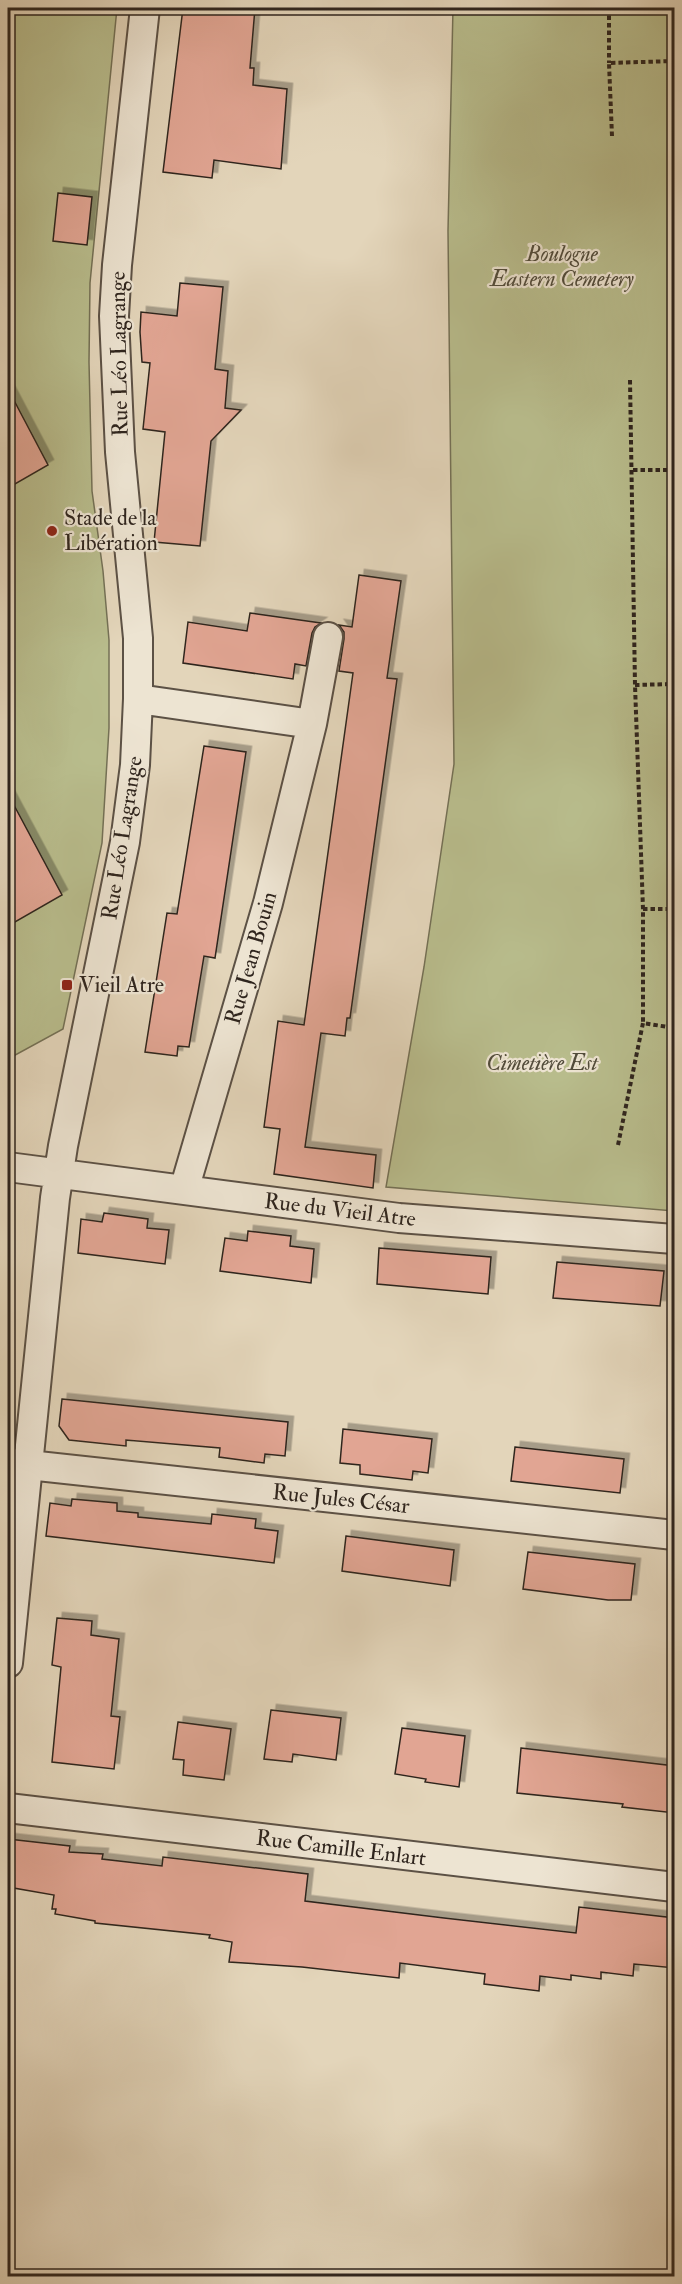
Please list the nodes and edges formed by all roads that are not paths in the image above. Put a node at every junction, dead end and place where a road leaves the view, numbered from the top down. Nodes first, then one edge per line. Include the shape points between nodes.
1 (145, 8) edge
2 (328, 637) dead end
3 (138, 699) junction
4 (312, 724) junction
5 (8, 1167) edge
6 (59, 1173) junction
7 (184, 1190) junction
8 (675, 1239) edge
9 (17, 1463) edge
10 (675, 1535) edge
11 (8, 1663) edge
12 (8, 1808) edge
13 (675, 1887) edge

1 - 3 street, Rue Léo Lagrange via 114,316 119,443 137,629
2 - 4 street, Rue Jean Bouin
3 - 4 street
3 - 6 street, Rue Léo Lagrange via 130,814
4 - 7 street, Rue Jean Bouin via 268,903
5 - 6 street, Rue du Vieil Atre
6 - 7 street, Rue du Vieil Atre
6 - 9 street, Rue Léo Lagrange
7 - 8 street, Rue du Vieil Atre via 399,1218
9 - 10 street, Rue Jules César
9 - 11 street, Rue Léo Lagrange
12 - 13 street, Rue Camille Enlart

